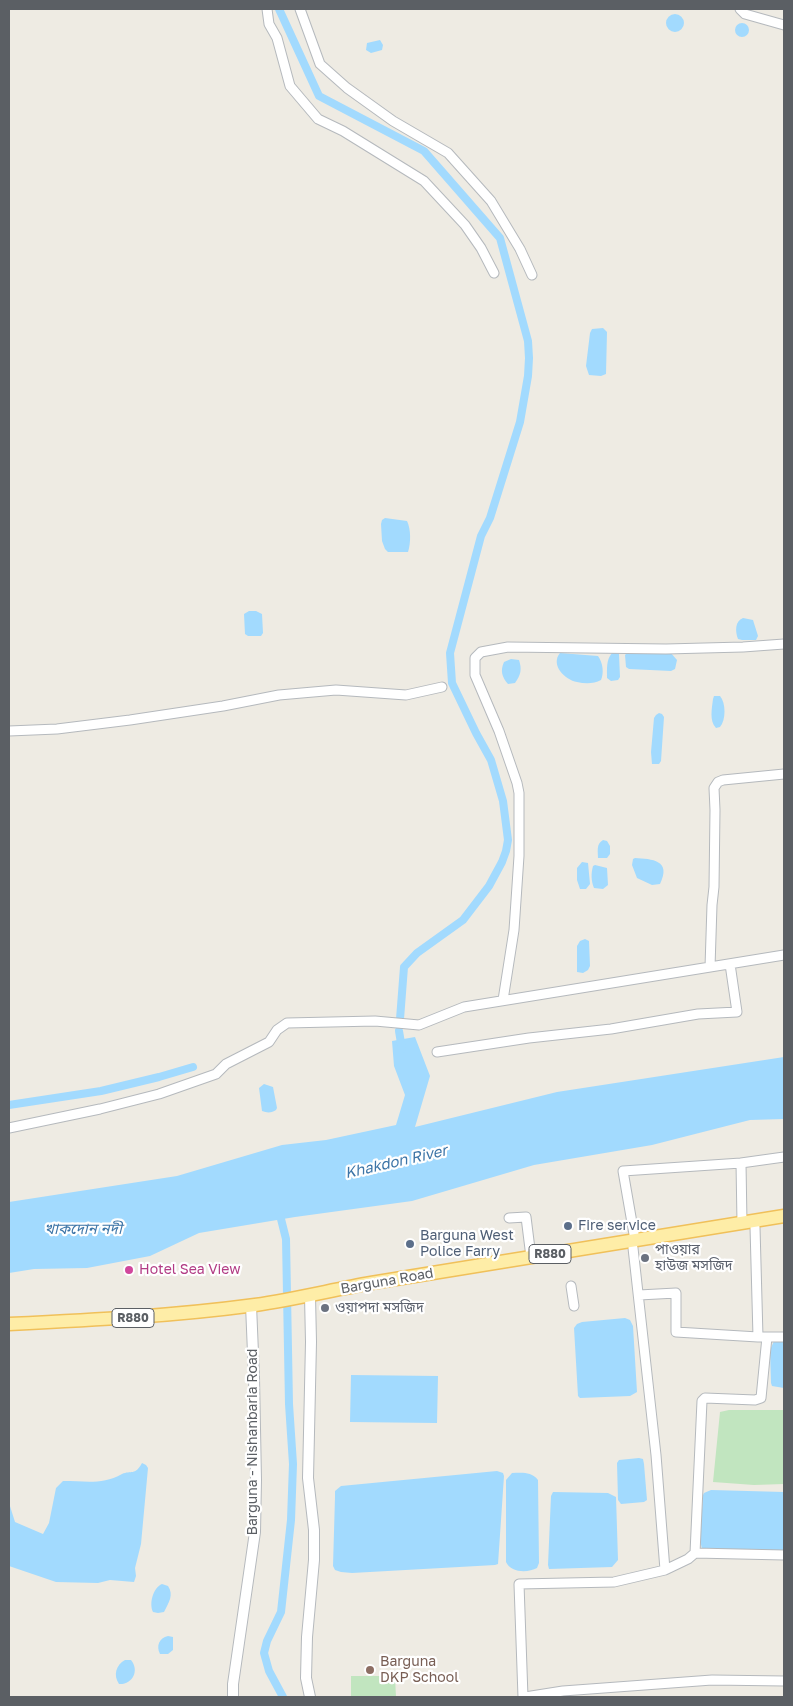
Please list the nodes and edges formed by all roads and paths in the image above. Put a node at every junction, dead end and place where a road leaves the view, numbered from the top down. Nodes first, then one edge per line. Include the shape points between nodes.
1 (267, 9) edge
2 (300, 9) edge
3 (740, 9) edge
4 (784, 25) edge
5 (494, 273) dead end
6 (532, 275) dead end
7 (784, 644) edge
8 (442, 688) dead end
9 (9, 731) edge
10 (784, 774) edge
11 (784, 955) edge
12 (730, 964) junction
13 (710, 967) junction
14 (503, 1000) junction
15 (437, 1052) dead end
16 (9, 1128) edge
17 (784, 1158) edge
18 (741, 1163) junction
19 (784, 1216) edge
20 (510, 1218) dead end
21 (742, 1223) junction
22 (784, 1223) edge
23 (755, 1227) junction
24 (634, 1244) junction
25 (531, 1257) junction
26 (572, 1286) dead end
27 (639, 1294) junction
28 (308, 1296) junction
29 (253, 1305) junction
30 (574, 1306) dead end
31 (9, 1324) edge
32 (762, 1337) junction
33 (784, 1337) edge
34 (695, 1553) junction
35 (784, 1555) edge
36 (665, 1570) junction
37 (784, 1681) edge
38 (234, 1697) edge
39 (310, 1697) edge
40 (524, 1697) edge

1 - 5 street via 290,86 318,119 424,181 465,225
2 - 6 street via 320,64 392,121 448,153 491,201
3 - 4 street via 745,14
7 - 14 street via 666,649 508,647 478,654 475,675 499,731 519,793 514,930
8 - 9 street via 406,695 336,690 279,695 130,720
10 - 13 street via 723,780 714,788
11 - 12 street
12 - 13 street
12 - 15 street via 736,1012 698,1014
13 - 14 street
14 - 16 street via 464,1006 419,1024 375,1021 287,1023 269,1042 226,1064 216,1074 160,1094
17 - 18 street
18 - 21 street
18 - 24 street via 623,1171
19 - 21 main road, Barguna Road / R880
20 - 25 street via 526,1217
21 - 24 main road, Barguna Road / R880
22 - 23 main road, Barguna Road / R880
23 - 24 main road, Barguna Road / R880
23 - 32 street
24 - 25 main road, Barguna Road / R880
24 - 27 street
24 - 28 main road, Barguna Road / R880 via 342,1295
25 - 28 main road, Barguna Road / R880
26 - 30 street
27 - 32 street via 676,1293 676,1332
27 - 36 street
28 - 29 main road, Barguna Road / R880
28 - 39 street via 311,1342 308,1478 314,1530 306,1678
29 - 31 main road, Barguna Road / R880 via 135,1318
29 - 38 street, Barguna - Nishanbaria Road via 255,1532 233,1684
32 - 33 street
32 - 34 street via 761,1398 705,1398 702,1401
34 - 35 street
34 - 36 street
36 - 40 street via 614,1582 519,1584
37 - 40 street via 712,1680

